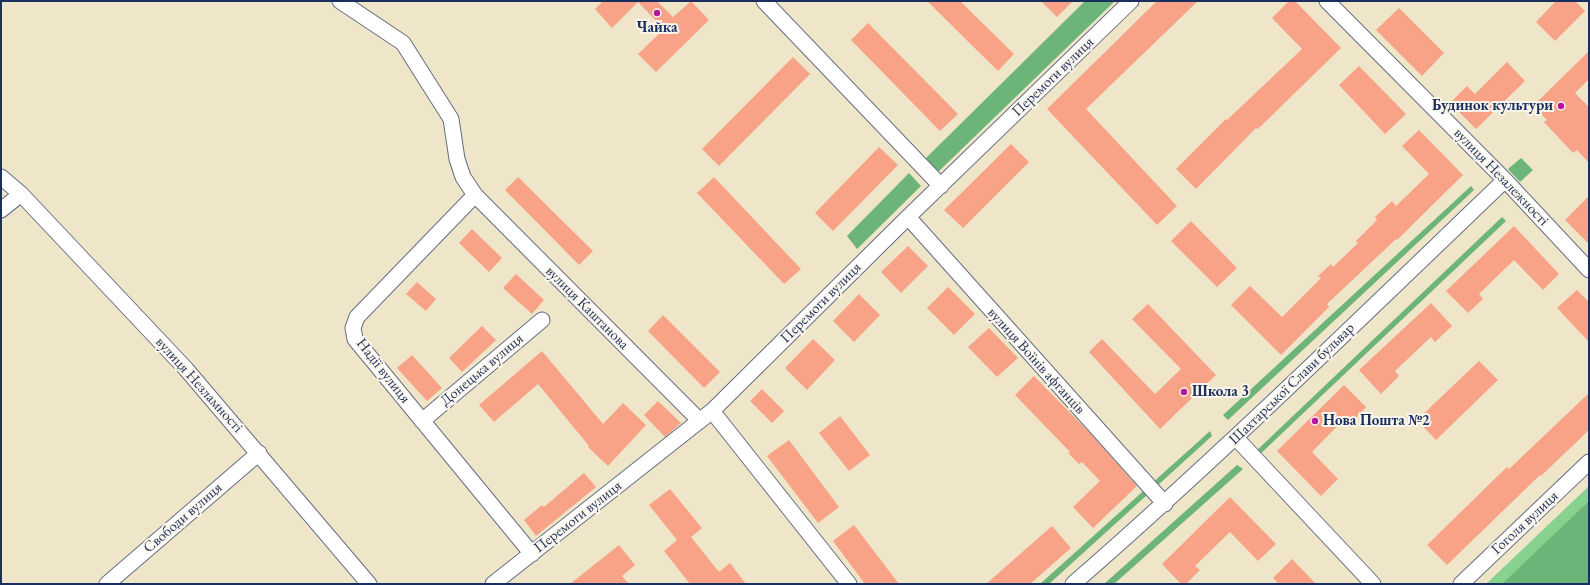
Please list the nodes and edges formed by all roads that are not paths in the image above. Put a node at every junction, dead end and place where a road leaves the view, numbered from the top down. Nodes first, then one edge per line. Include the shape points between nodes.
1 (340, 1) edge
2 (764, 1) edge
3 (1131, 1) edge
4 (1327, 1) edge
5 (1, 177) edge
6 (1505, 180) junction
7 (941, 186) junction
8 (21, 194) junction
9 (475, 195) junction
10 (1, 210) edge
11 (908, 217) junction
12 (1589, 270) edge
13 (542, 320) dead end
14 (712, 411) junction
15 (422, 421) junction
16 (700, 421) junction
17 (1236, 438) junction
18 (259, 452) junction
19 (1589, 462) edge
20 (1165, 504) junction
21 (532, 554) junction
22 (107, 584) edge
23 (369, 584) edge
24 (493, 584) edge
25 (849, 584) edge
26 (1073, 584) edge
27 (1373, 584) edge
28 (1460, 584) edge

1 - 9 street, вулиця Каштанова via 403,43 451,119 457,159 463,177
2 - 7 street
3 - 7 street, Перемоги вулиця
4 - 6 street, вулиця Незалежності
5 - 8 street, вулиця Незламності
6 - 12 street, вулиця Незалежності
6 - 17 street, Шахтарської Слави бульвар
7 - 11 street, Перемоги вулиця
8 - 10 street
8 - 18 street, вулиця Незламності via 186,368
9 - 15 street, Надії вулиця via 357,317 353,328 355,339
9 - 16 street, вулиця Каштанова
11 - 14 street, Перемоги вулиця
11 - 20 street, вулиця Воїнів афганців
13 - 15 street, Донецька вулиця
14 - 16 street, Перемоги вулиця
14 - 25 street
15 - 21 street, Надії вулиця
16 - 21 street, Перемоги вулиця
17 - 20 street, Шахтарської Слави бульвар
17 - 27 street
18 - 22 street, Свободи вулиця
18 - 23 street, вулиця Незламності
19 - 28 street, Гоголя вулиця
20 - 26 street, Шахтарської Слави бульвар
21 - 24 street, Перемоги вулиця

